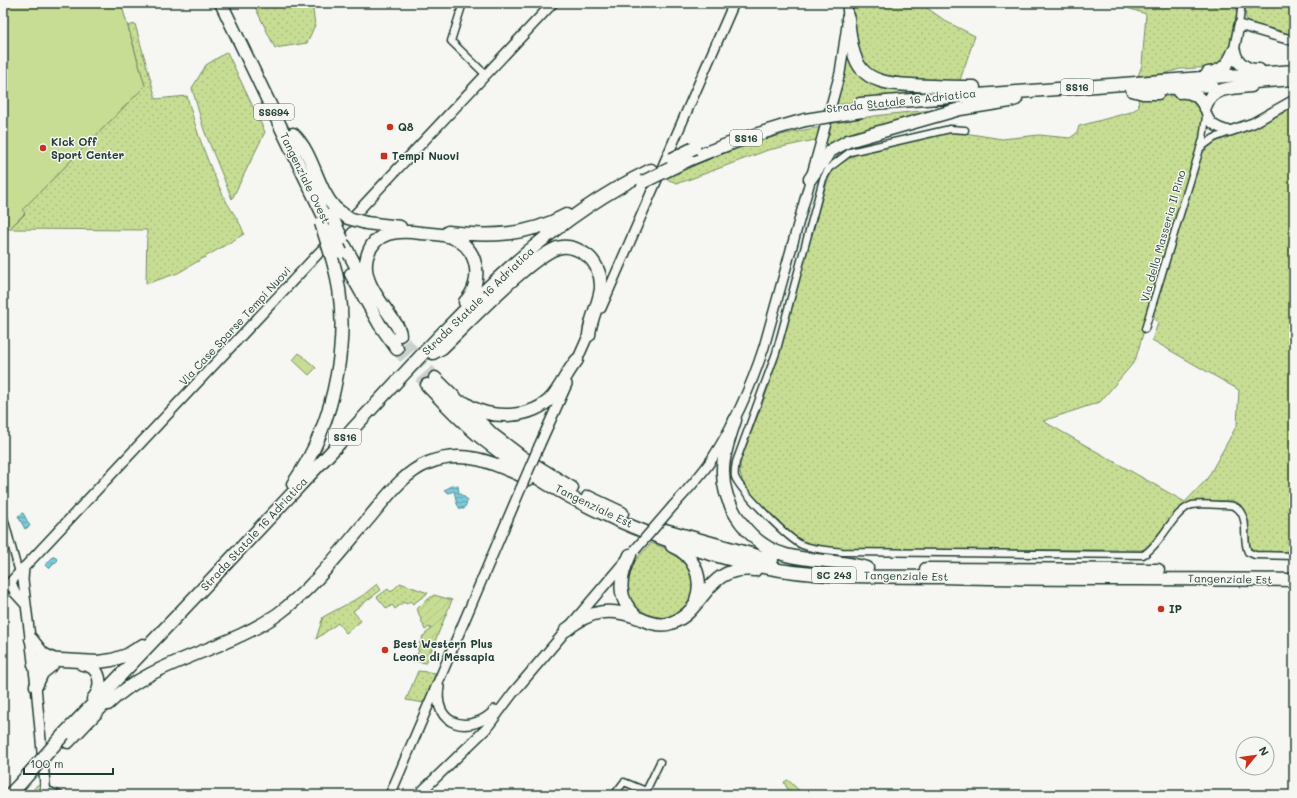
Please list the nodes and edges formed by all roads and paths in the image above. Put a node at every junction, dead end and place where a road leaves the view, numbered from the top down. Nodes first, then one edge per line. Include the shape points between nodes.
1 (216, 3) edge
2 (222, 3) edge
3 (231, 3) edge
4 (463, 3) edge
5 (553, 3) edge
6 (734, 3) edge
7 (847, 3) edge
8 (1242, 3) edge
9 (848, 18) junction
10 (1239, 25) junction
11 (1294, 41) edge
12 (240, 42) junction
13 (1234, 51) junction
14 (1294, 70) edge
15 (486, 75) junction
16 (1171, 79) junction
17 (1294, 79) edge
18 (1265, 82) junction
19 (1132, 90) junction
20 (1015, 95) junction
21 (1294, 100) edge
22 (1206, 110) junction
23 (805, 116) junction
24 (965, 130) dead end
25 (1230, 131) junction
26 (1200, 148) junction
27 (640, 179) junction
28 (810, 179) junction
29 (328, 217) junction
30 (339, 252) junction
31 (1146, 329) dead end
32 (589, 335) junction
33 (433, 353) junction
34 (577, 360) junction
35 (405, 371) junction
36 (431, 382) junction
37 (735, 420) junction
38 (575, 500) junction
39 (3, 514) edge
40 (618, 520) junction
41 (5, 533) edge
42 (632, 552) junction
43 (235, 555) junction
44 (1294, 556) edge
45 (867, 568) junction
46 (21, 570) junction
47 (1294, 572) edge
48 (815, 575) junction
49 (1294, 580) edge
50 (11, 582) junction
51 (24, 589) junction
52 (3, 591) edge
53 (14, 593) junction
54 (191, 600) junction
55 (26, 605) junction
56 (694, 605) junction
57 (640, 619) junction
58 (566, 630) junction
59 (31, 639) junction
60 (54, 663) junction
61 (34, 665) junction
62 (444, 669) junction
63 (36, 686) junction
64 (513, 693) junction
65 (80, 731) junction
66 (66, 738) junction
67 (660, 762) dead end
68 (20, 790) edge
69 (46, 792) edge
70 (9, 795) edge
71 (60, 795) edge
72 (390, 795) edge
73 (418, 795) edge
74 (614, 795) edge

1 - 12 highway
2 - 12 highway, Tangenziale Ovest / SS694
3 - 29 highway, Tangenziale Ovest / SS694 via 293,134
4 - 15 street via 451,41
5 - 15 main road, Via Case Sparse Tempi Nuovi
6 - 32 main road
7 - 9 main road
8 - 10 street
9 - 20 highway via 850,40 856,59 865,72 876,80 894,85 1008,88
9 - 28 main road via 840,73
10 - 11 main road
10 - 13 main road
12 - 29 highway, Tangenziale Ovest / SS694 via 293,152
13 - 14 highway via 1240,64 1254,71
13 - 16 highway via 1228,63 1218,71 1178,75
14 - 16 highway, Strada Statale 16 Adriatica / SS16
15 - 46 main road, Via Case Sparse Tempi Nuovi
16 - 20 highway, Strada Statale 16 Adriatica / SS16
17 - 18 highway, Strada Statale 16 Adriatica / SS16
18 - 19 highway, Strada Statale 16 Adriatica / SS16
18 - 22 highway via 1255,86 1219,90 1210,98
19 - 20 highway, Strada Statale 16 Adriatica / SS16
19 - 22 highway via 1143,93 1187,92 1196,96
20 - 23 highway, Strada Statale 16 Adriatica / SS16 via 861,108 832,107
20 - 28 highway via 1010,101 960,109 848,141 830,151
21 - 25 main road via 1253,123
22 - 25 main road via 1213,125
22 - 26 street, Via della Masseria Il Pino
23 - 27 highway, Strada Statale 16 Adriatica / SS16, bridge
23 - 27 highway, Strada Statale 16 Adriatica / SS16, bridge via 766,123 694,148 651,170
24 - 44 street via 950,129 850,152 829,168 823,179 776,353 736,462 735,476 742,489 789,536 803,545 817,549 842,552 1143,555 1180,514 1191,505 1199,504 1231,505 1239,510 1244,521 1244,542 1248,552 1255,555
25 - 26 street
26 - 31 street, Via della Masseria Il Pino
27 - 29 highway, bridge via 628,178 554,221 522,232 472,235
27 - 33 highway, Strada Statale 16 Adriatica / SS16 via 540,251
27 - 35 highway, Strada Statale 16 Adriatica / SS16 via 577,214 517,261 470,304
28 - 37 main road via 764,347 752,384
29 - 30 highway, Tangenziale Ovest / SS694, bridge
29 - 30 highway, bridge
30 - 35 highway, Tangenziale Ovest / SS694 via 378,304 401,342 400,330 367,278 366,266 370,249 380,237 397,231 446,236 468,249 475,262 477,277 473,292 413,358
30 - 43 highway via 337,281 341,332 326,421 320,437 291,487 249,534
32 - 33 highway via 590,322 602,286 600,277 593,261 587,255 572,248 562,247 544,255 522,272 442,348
32 - 34 main road
33 - 65 highway, Strada Statale 16 Adriatica / SS16
34 - 36 highway via 568,370 553,397 546,403 516,414 493,414 475,410 466,405 440,379
34 - 62 main road, bridge
35 - 43 highway, Strada Statale 16 Adriatica / SS16
36 - 38 highway, Tangenziale Est / SC 243 via 455,415 483,439 541,480
36 - 45 highway, Tangenziale Est via 522,457 583,495 627,515 677,534 767,560 815,567
37 - 42 main road, bridge via 712,459
37 - 45 highway via 726,446 723,470 726,492 742,524 755,538 785,555 855,564
38 - 40 highway, Tangenziale Est / SC 243
38 - 65 highway via 563,497 481,458 454,456 427,464 402,481 289,606 246,634 142,679 115,697
39 - 41 street
40 - 48 highway, Tangenziale Est / SC 243 via 713,555
40 - 56 highway via 625,526 678,549 689,558 699,580
41 - 46 street
42 - 57 highway via 622,574 622,591 628,606
42 - 58 main road
43 - 54 highway, Strada Statale 16 Adriatica / SS16
45 - 47 highway, Tangenziale Est
46 - 50 main road, Via Case Sparse Tempi Nuovi
46 - 51 main road
48 - 49 highway, Tangenziale Est / SC 243
48 - 56 highway via 739,570 716,580
50 - 51 main road
50 - 52 main road, Via Case Sparse Tempi Nuovi
50 - 53 main road
51 - 55 main road
52 - 53 main road
53 - 55 main road
54 - 60 highway via 143,646 127,655 98,662
54 - 66 highway, Strada Statale 16 Adriatica / SS16
55 - 59 main road
56 - 57 highway via 683,618 669,624 654,624
57 - 58 highway via 616,612 599,612 584,617
58 - 64 main road
59 - 60 highway
59 - 61 main road
60 - 61 highway via 40,668
60 - 63 highway via 42,673
60 - 66 highway via 87,664 95,669 99,677 100,687 96,696 70,724
61 - 63 main road
62 - 64 main road via 438,693 440,706 449,719 459,724 472,724 486,718
62 - 72 main road
63 - 69 main road
64 - 73 main road via 486,729
65 - 66 highway, Strada Statale 16 Adriatica / SS16
66 - 68 highway, Strada Statale 16 Adriatica / SS16, bridge
67 - 74 street via 646,791 624,782
68 - 70 highway, Strada Statale 16 Adriatica / SS16
69 - 71 street

